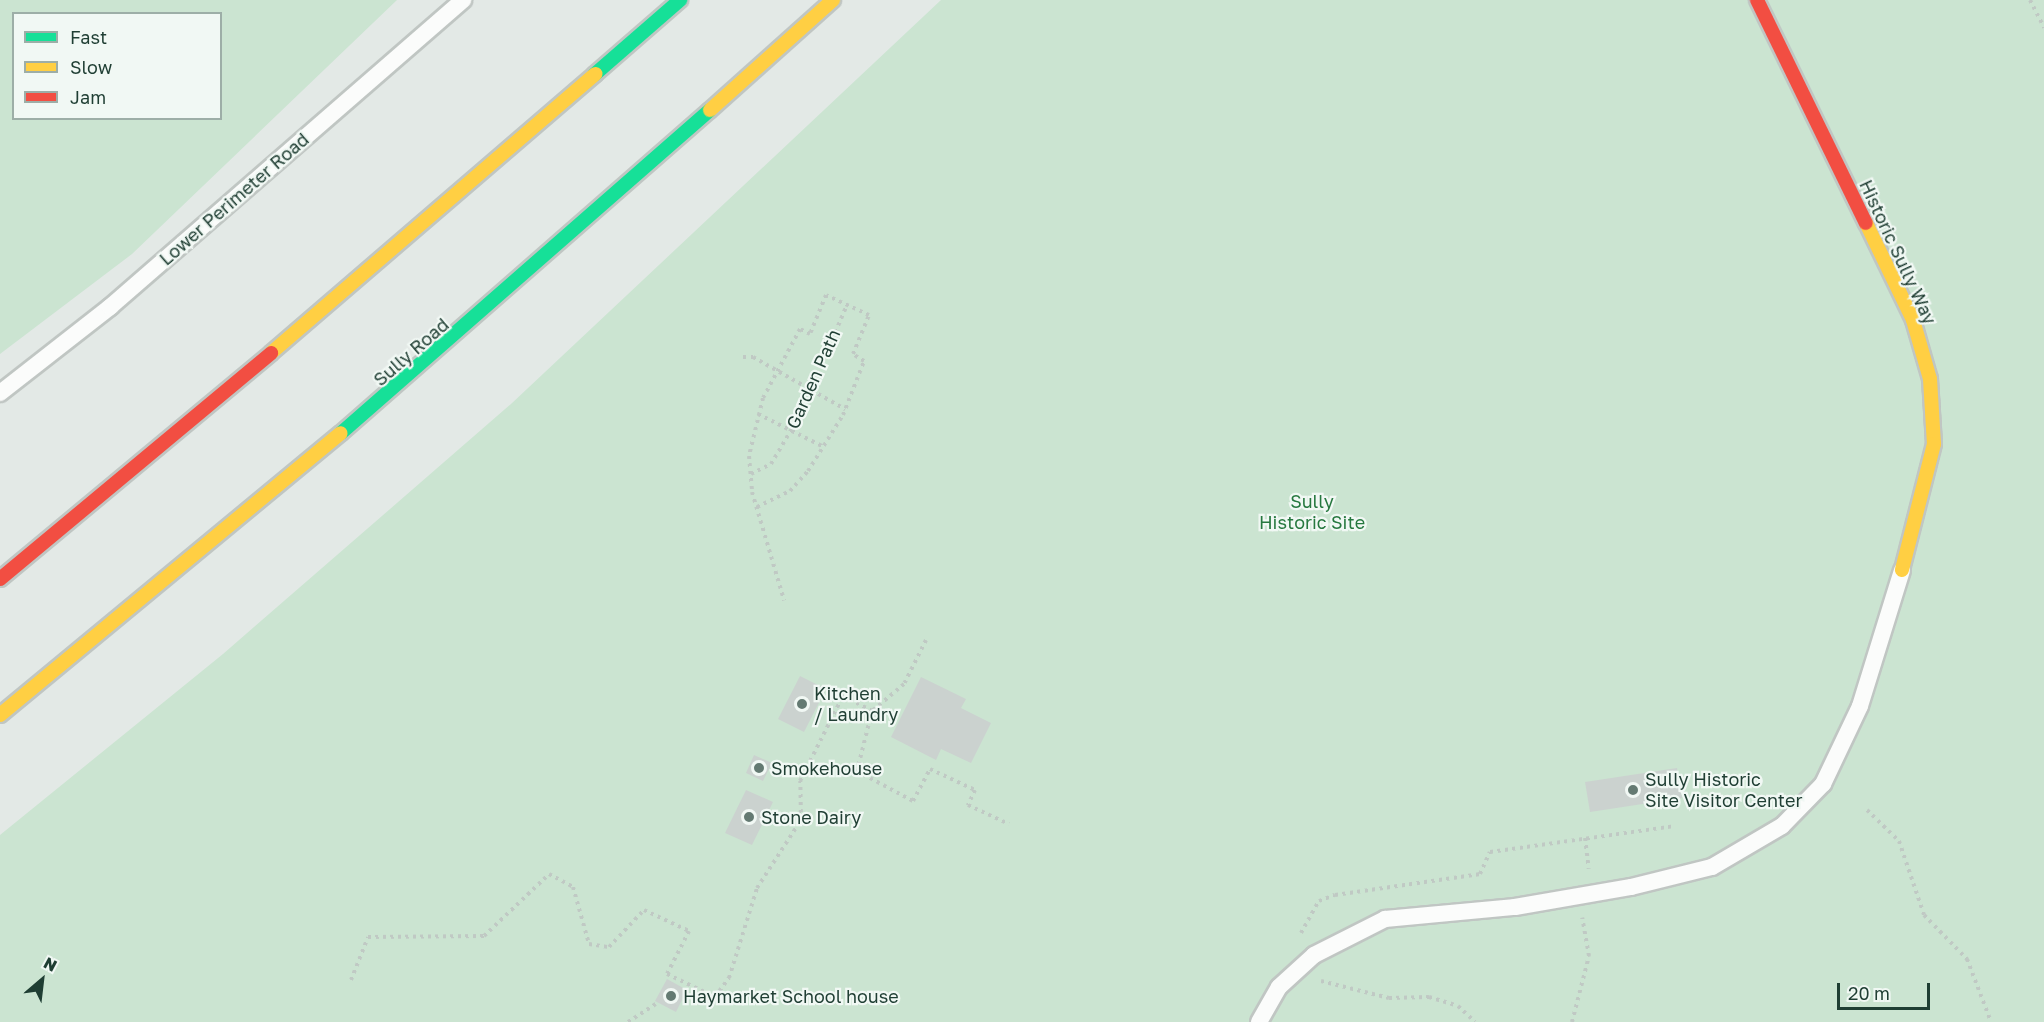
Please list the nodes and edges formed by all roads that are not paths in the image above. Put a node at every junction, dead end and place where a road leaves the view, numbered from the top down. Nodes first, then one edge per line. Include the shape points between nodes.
1 (463, 0) edge
2 (674, 0) edge
3 (680, 0) edge
4 (833, 0) edge
5 (1757, 0) edge
6 (663, 16) junction
7 (0, 393) edge
8 (1902, 570) joint
9 (0, 579) edge
10 (0, 715) edge
11 (1258, 1022) edge

1 - 7 lane, Lower Perimeter Road via 110,307
2 - 6 main road
3 - 6 main road
4 - 10 main road, Sully Road via 422,367
5 - 8 main road, Historic Sully Way via 1913,320 1930,379 1934,444
6 - 9 main road via 278,350
8 - 11 lane via 1860,706 1823,784 1782,826 1712,867 1631,887 1515,907 1385,919 1347,935 1295,971

